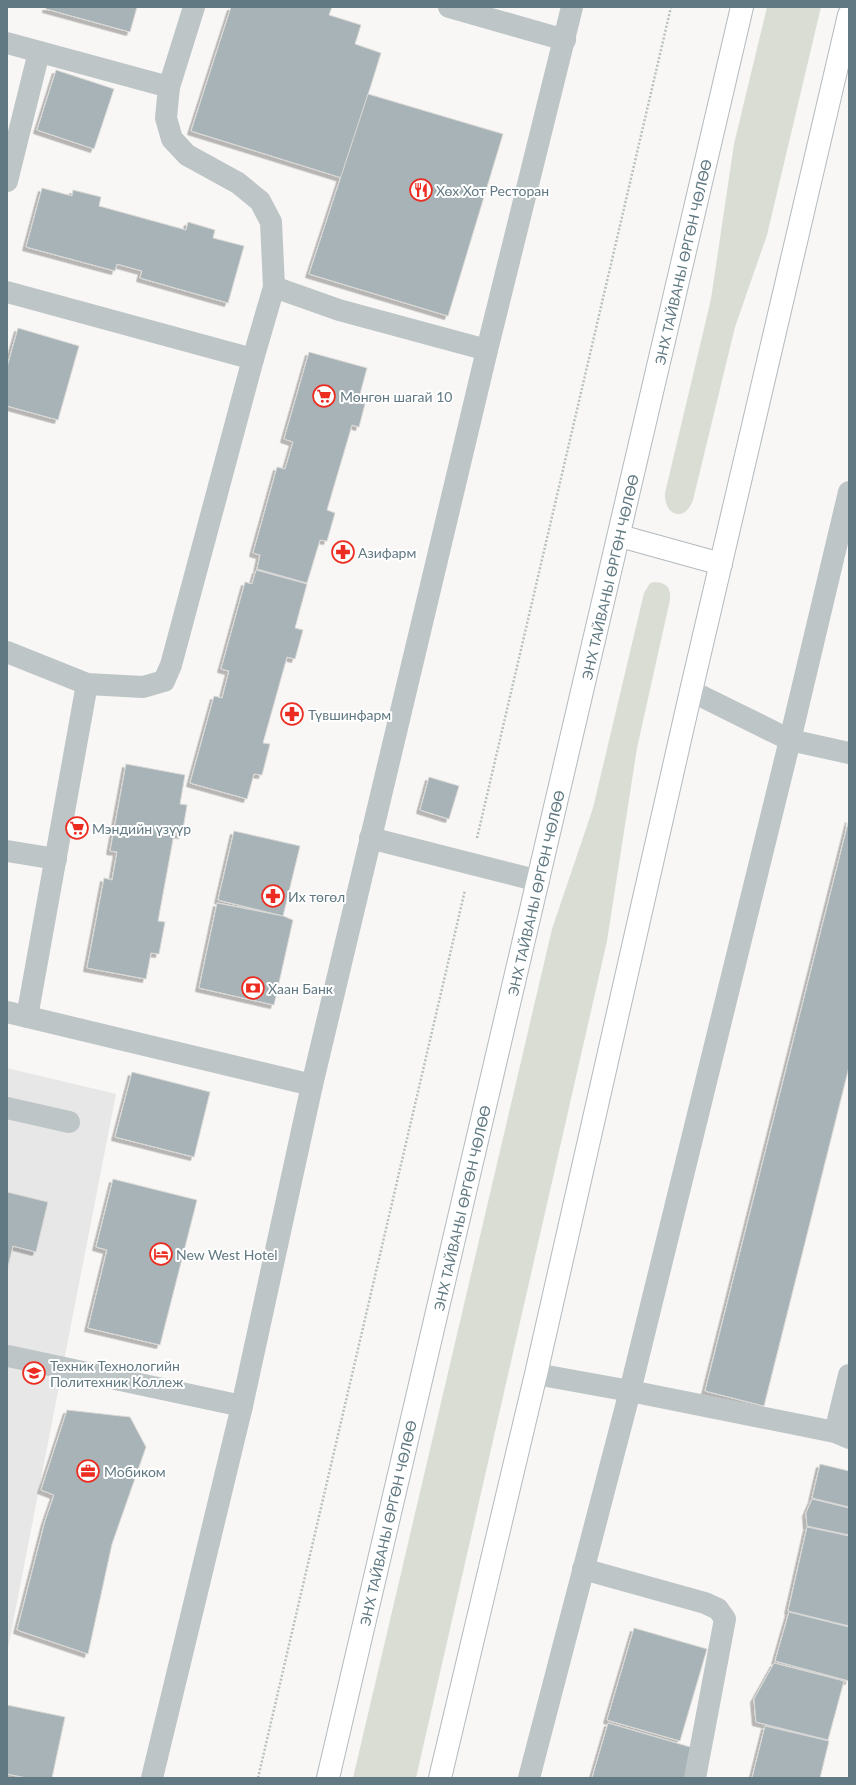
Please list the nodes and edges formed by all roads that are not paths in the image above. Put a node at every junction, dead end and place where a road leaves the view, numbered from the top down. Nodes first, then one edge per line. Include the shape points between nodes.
1 (194, 7) edge
2 (449, 7) edge
3 (572, 7) edge
4 (742, 7) edge
5 (849, 15) edge
6 (565, 40) junction
7 (7, 43) edge
8 (39, 52) junction
9 (169, 87) junction
10 (7, 181) edge
11 (274, 288) junction
12 (7, 292) edge
13 (487, 350) junction
14 (252, 359) junction
15 (849, 492) edge
16 (620, 536) junction
17 (721, 564) junction
18 (7, 652) edge
19 (87, 684) junction
20 (691, 692) junction
21 (790, 740) junction
22 (849, 753) edge
23 (370, 838) junction
24 (7, 851) edge
25 (56, 859) junction
26 (538, 881) junction
27 (17, 1015) edge
28 (312, 1085) junction
29 (7, 1108) edge
30 (69, 1122) dead end
31 (8, 1356) edge
32 (536, 1374) junction
33 (849, 1374) edge
34 (630, 1391) junction
35 (242, 1406) junction
36 (844, 1435) edge
37 (584, 1569) junction
38 (152, 1778) edge
39 (328, 1778) edge
40 (440, 1778) edge
41 (529, 1778) edge
42 (695, 1778) edge

1 - 9 street
2 - 6 street
3 - 6 street
4 - 16 highway, ЭНХ ТАЙВАНЫ ӨРГӨН ЧӨЛӨӨ
5 - 17 highway
6 - 13 street
7 - 8 street
8 - 9 street
8 - 10 street
9 - 11 street via 166,118 172,139 186,155 238,182 260,201 271,222
11 - 13 street via 339,310
11 - 14 street
12 - 14 street
13 - 23 street
14 - 19 street via 171,665 164,682 143,687
15 - 21 street
16 - 17 highway
16 - 26 highway, ЭНХ ТАЙВАНЫ ӨРГӨН ЧӨЛӨӨ
17 - 20 highway
18 - 19 street
19 - 25 street
20 - 21 street
20 - 32 highway
21 - 22 street
21 - 34 street
23 - 26 street
23 - 28 street
24 - 25 street
25 - 27 street
26 - 39 highway, ЭНХ ТАЙВАНЫ ӨРГӨН ЧӨЛӨӨ
27 - 28 street
28 - 35 street
29 - 30 street
31 - 35 street
32 - 34 street
32 - 40 highway
33 - 36 street
34 - 36 street
34 - 37 street
35 - 38 street
37 - 41 street
37 - 42 street via 705,1603 718,1609 725,1619

